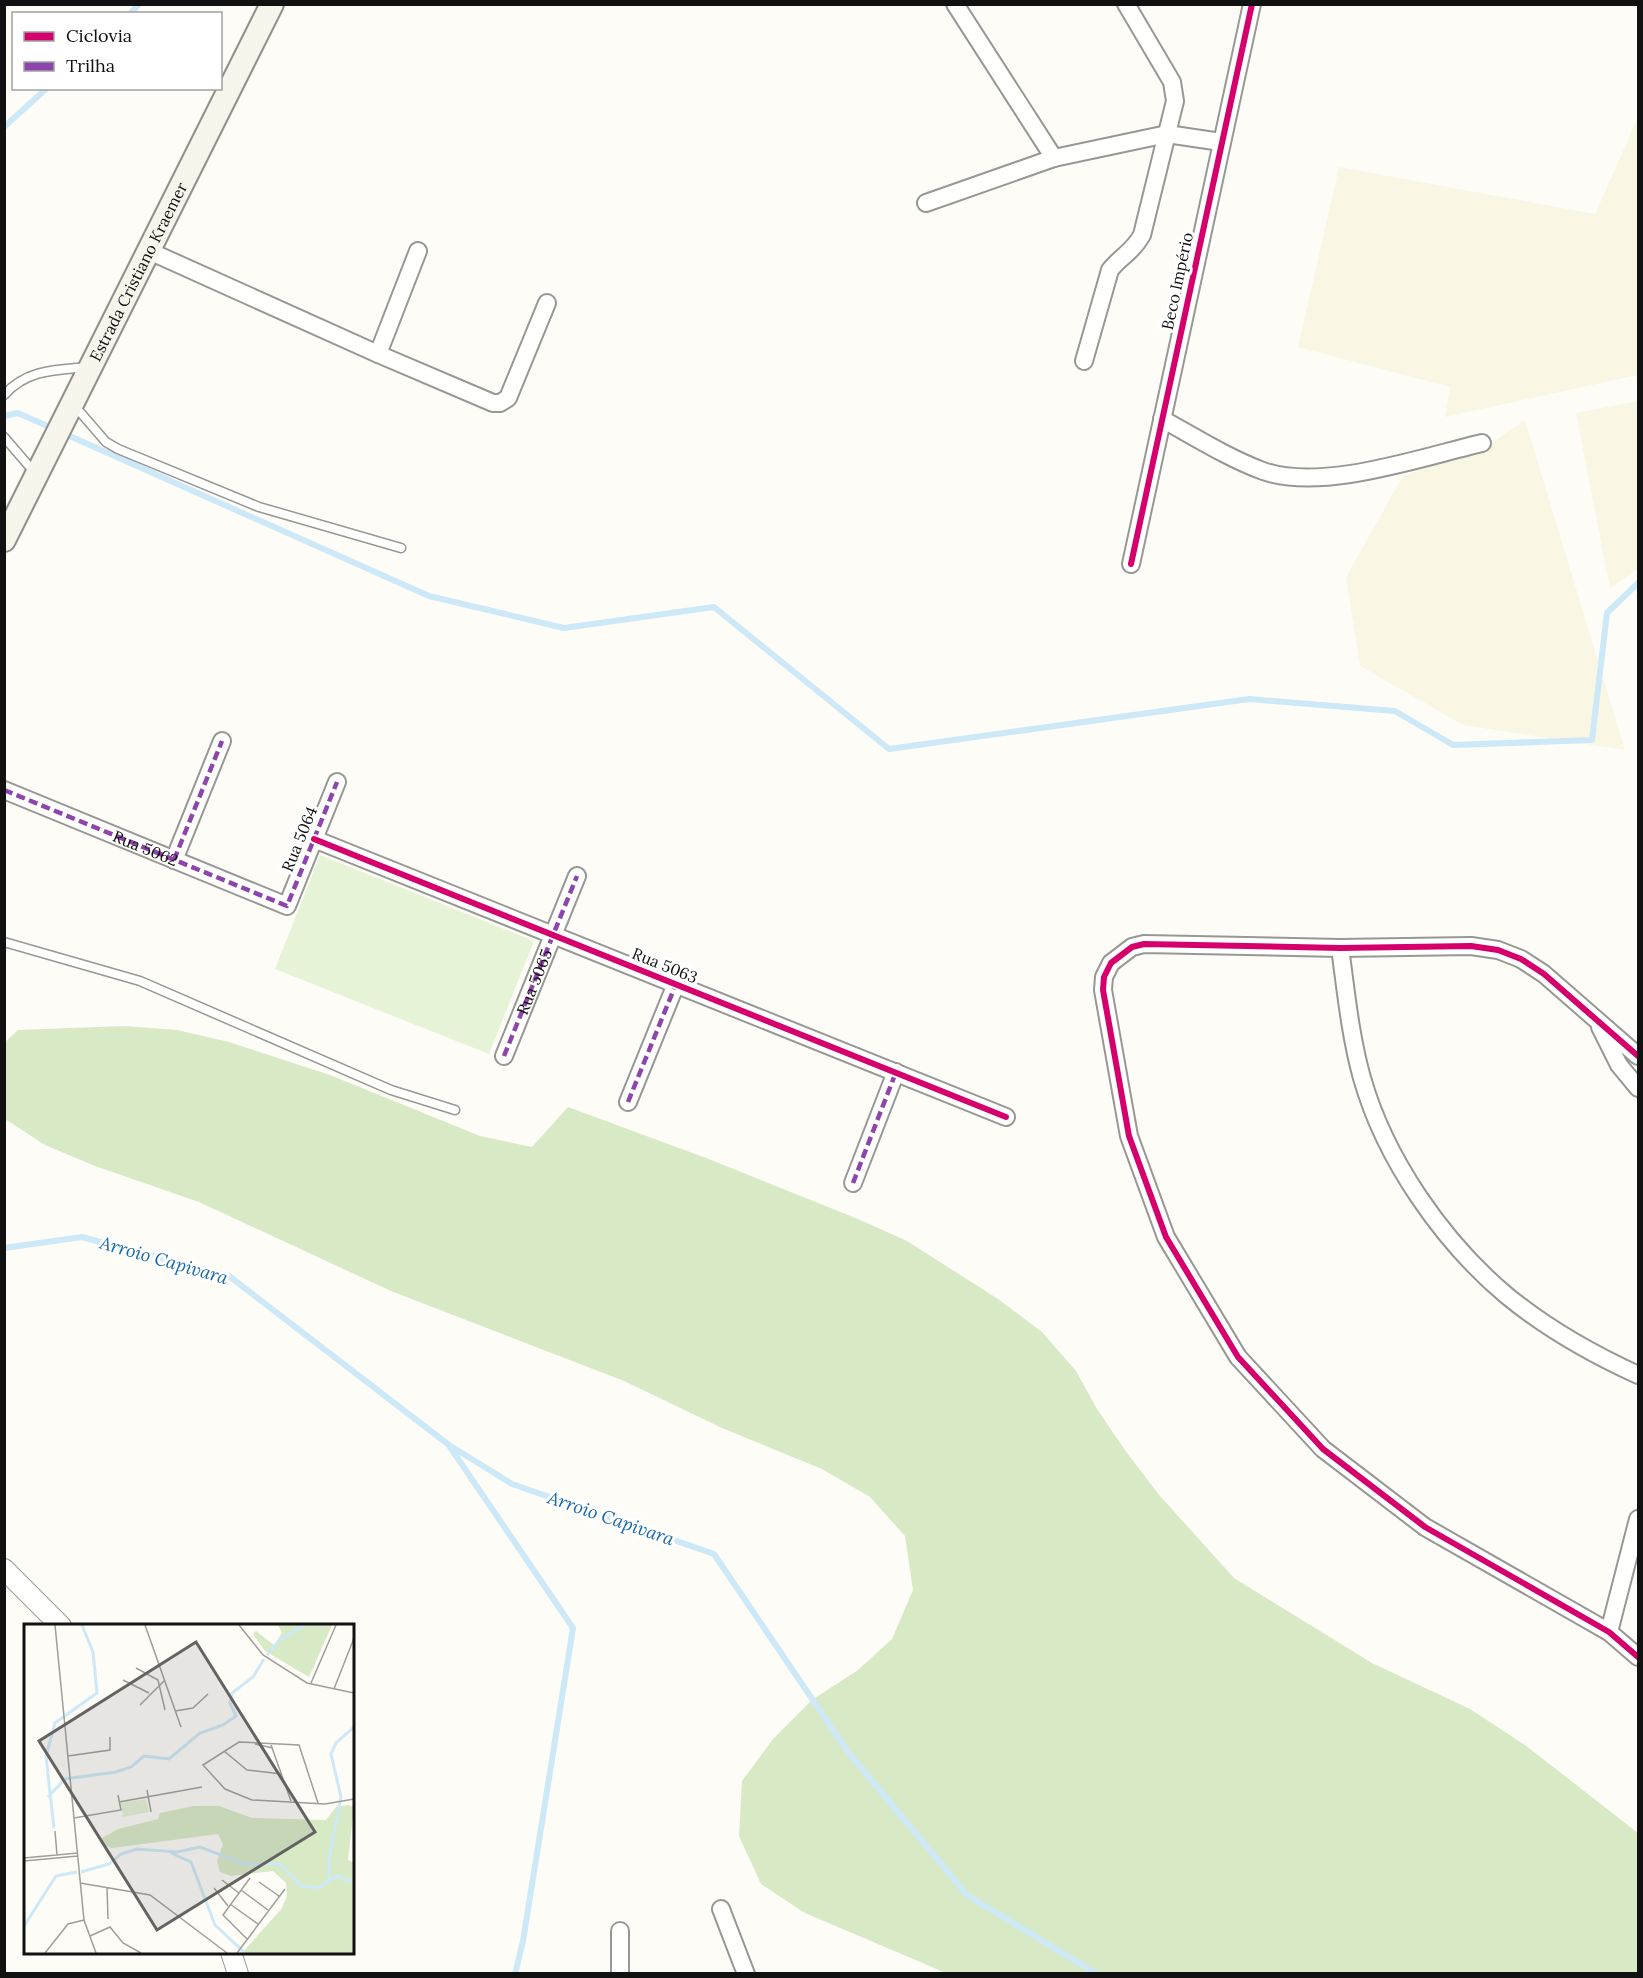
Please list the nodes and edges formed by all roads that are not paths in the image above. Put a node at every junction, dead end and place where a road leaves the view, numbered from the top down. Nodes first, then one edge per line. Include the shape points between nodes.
1 (272, 4) edge
2 (955, 4) edge
3 (1126, 4) edge
4 (1252, 4) edge
5 (1167, 134) junction
6 (1221, 142) junction
7 (1054, 158) junction
8 (926, 203) dead end
9 (418, 250) dead end
10 (149, 251) junction
11 (548, 303) dead end
12 (378, 354) junction
13 (1084, 361) dead end
14 (91, 367) junction
15 (4, 394) edge
16 (70, 409) junction
17 (1162, 419) junction
18 (4, 437) edge
19 (1482, 443) dead end
20 (37, 475) junction
21 (4, 540) edge
22 (401, 548) dead end
23 (1131, 564) dead end
24 (222, 741) dead end
25 (337, 782) dead end
26 (4, 790) edge
27 (314, 839) junction
28 (174, 860) junction
29 (577, 876) dead end
30 (287, 906) joint
31 (553, 935) junction
32 (4, 942) edge
33 (1340, 948) junction
34 (676, 984) junction
35 (1597, 1021) junction
36 (504, 1056) dead end
37 (1638, 1056) edge
38 (896, 1072) junction
39 (1638, 1088) edge
40 (628, 1102) dead end
41 (455, 1110) dead end
42 (1006, 1117) dead end
43 (853, 1184) dead end
44 (1638, 1375) edge
45 (1638, 1519) edge
46 (4, 1569) edge
47 (59, 1624) edge
48 (1609, 1632) junction
49 (1638, 1657) edge
50 (721, 1909) dead end
51 (620, 1931) dead end
52 (231, 1954) edge
53 (238, 1974) edge
54 (620, 1974) edge
55 (746, 1974) edge

1 - 10 main road, Estrada Cristiano Kraemer
2 - 7 street
3 - 5 street via 1172,82 1175,100
4 - 6 street, Beco Império
5 - 6 street
5 - 7 street
5 - 13 street via 1142,235 1134,250 1118,259 1110,270
6 - 17 street, Beco Império
7 - 8 street
9 - 12 street
10 - 12 street
10 - 14 main road, Estrada Cristiano Kraemer
11 - 12 street via 508,398 500,403
14 - 15 lane via 35,372 15,382
14 - 16 main road, Estrada Cristiano Kraemer
16 - 20 main road, Estrada Cristiano Kraemer
16 - 22 lane via 118,449 259,507
17 - 19 street via 1265,472 1304,479 1363,471
17 - 23 street, Beco Império
18 - 20 lane
20 - 21 main road, Estrada Cristiano Kraemer
24 - 28 street
25 - 27 street, Rua 5064
26 - 28 street, Rua 5062
27 - 30 street, Rua 5064
27 - 31 street, Rua 5063
28 - 30 street, Rua 5062
29 - 31 street, Rua 5065
31 - 34 street, Rua 5063
31 - 36 street, Rua 5065
32 - 41 lane via 140,981 391,1090
33 - 35 street via 1471,946 1498,950 1544,974
33 - 44 street via 1362,1078 1377,1119 1420,1197 1453,1240 1506,1295 1580,1346
33 - 48 street via 1144,944 1132,947 1111,963 1104,976 1103,1003 1129,1136 1166,1237 1238,1357 1323,1449 1425,1527
34 - 38 street, Rua 5063
34 - 40 street
35 - 37 street
35 - 39 street via 1619,1065
38 - 42 street, Rua 5063
38 - 43 street
45 - 48 street
46 - 47 street
48 - 49 street
50 - 55 street
51 - 54 street
52 - 53 street

